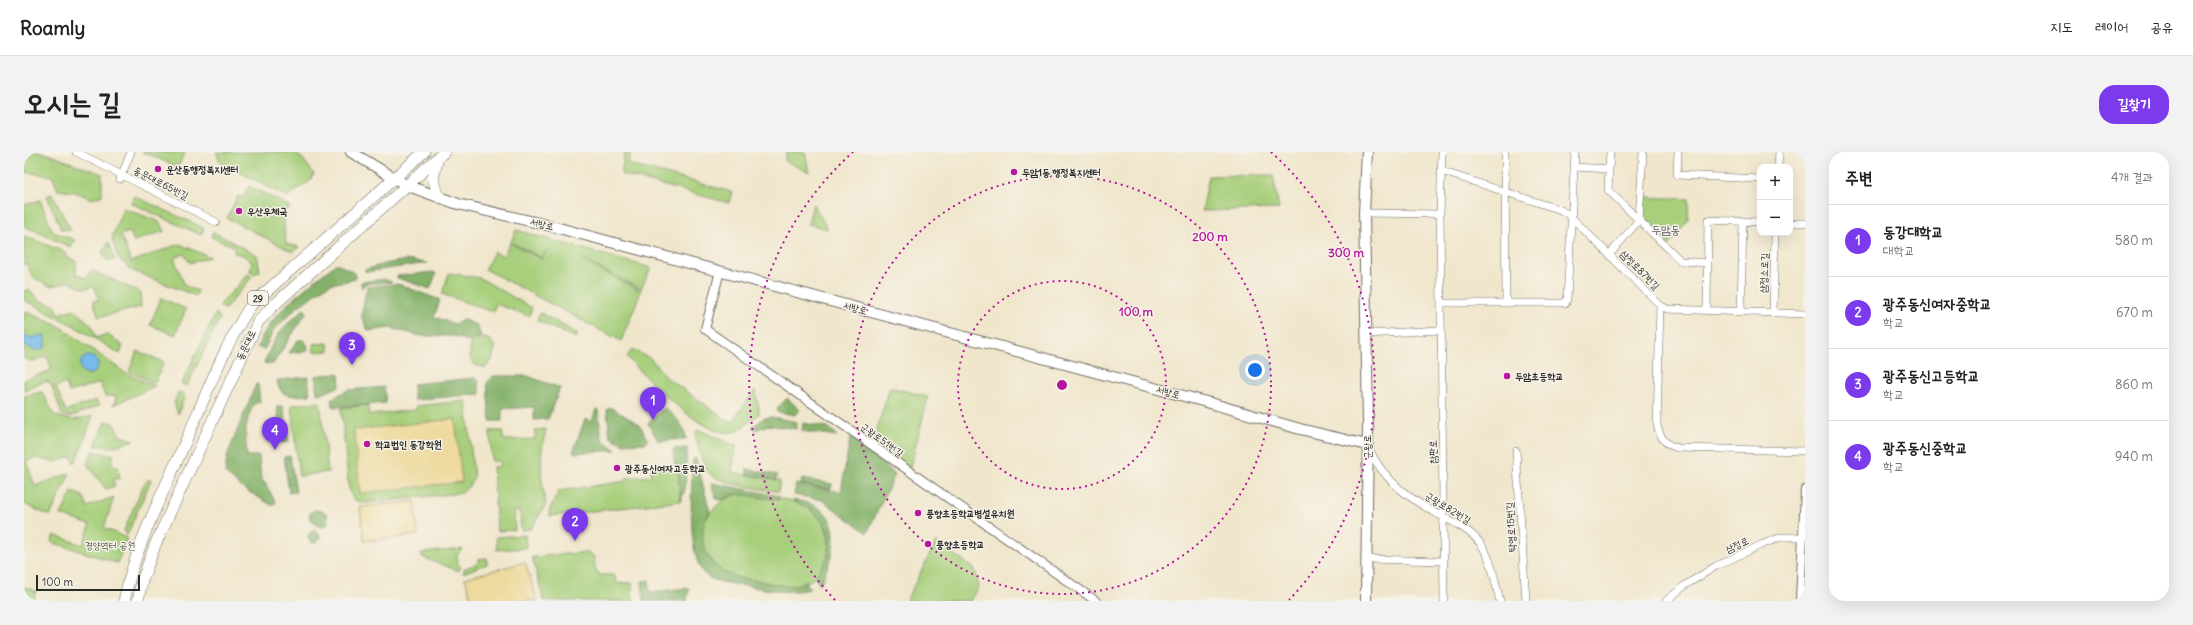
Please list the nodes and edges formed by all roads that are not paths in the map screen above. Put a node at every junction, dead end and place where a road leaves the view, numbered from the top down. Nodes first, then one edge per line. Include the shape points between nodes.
1 (76, 152) edge
2 (131, 152) edge
3 (351, 152) edge
4 (424, 152) edge
5 (1367, 152) edge
6 (1442, 152) edge
7 (1505, 152) edge
8 (1575, 152) edge
9 (1610, 152) edge
10 (1643, 152) edge
11 (1678, 152) edge
12 (1779, 152) edge
13 (441, 155) edge
14 (1778, 164) edge
15 (1574, 167) junction
16 (1609, 169) junction
17 (1441, 171) junction
18 (121, 177) junction
19 (394, 178) junction
20 (1757, 180) edge
21 (406, 185) junction
22 (1504, 191) junction
23 (439, 197) junction
24 (1364, 213) junction
25 (1440, 214) junction
26 (1570, 216) junction
27 (1639, 220) junction
28 (1742, 221) junction
29 (216, 222) dead end
30 (1757, 222) edge
31 (1793, 222) edge
32 (1805, 223) edge
33 (1775, 236) edge
34 (1610, 254) junction
35 (1707, 263) junction
36 (720, 271) junction
37 (1441, 303) junction
38 (1506, 303) junction
39 (1660, 306) junction
40 (1707, 310) junction
41 (1740, 312) junction
42 (1773, 313) junction
43 (1805, 314) edge
44 (1441, 330) junction
45 (1367, 334) junction
46 (1367, 445) junction
47 (1805, 451) edge
48 (1516, 452) dead end
49 (1805, 490) edge
50 (1444, 518) junction
51 (1804, 537) junction
52 (1804, 547) edge
53 (1367, 559) junction
54 (1443, 560) junction
55 (124, 601) edge
56 (138, 601) edge
57 (1096, 601) edge
58 (1366, 601) edge
59 (1444, 601) edge
60 (1500, 601) edge
61 (1526, 601) edge
62 (1666, 601) edge
63 (1800, 601) edge

1 - 18 street, 동문대로65번길
2 - 18 street
3 - 19 main road, 서방로
4 - 19 main road, 동문대로 / 29
5 - 24 main road, 군왕로
6 - 17 street, 참판로
7 - 22 street
8 - 15 street
9 - 16 street
10 - 27 street
11 - 20 street via 1677,175
12 - 14 street
13 - 21 main road, 동문대로 / 29
13 - 23 main road via 433,178
15 - 16 street
15 - 26 street
16 - 27 street via 1608,190
17 - 22 street, 삼정로87번길
17 - 25 street, 참판로
18 - 29 street, 동문대로65번길
19 - 21 main road, 서방로
19 - 55 main road, 동문대로 / 29 via 261,295 244,317 216,371 137,553
21 - 23 main road, 서방로
21 - 56 main road, 동문대로 / 29 via 272,306 258,322 155,545
22 - 26 street, 삼정로87번길 via 1561,210
22 - 38 street
23 - 36 main road, 서방로
24 - 25 street
24 - 45 main road, 군왕로
25 - 37 street, 참판로
26 - 34 street, 삼정로87번길
26 - 38 street via 1566,303
27 - 34 street
27 - 35 street via 1681,261
28 - 30 street
28 - 35 street via 1708,220
28 - 41 street
31 - 32 street
33 - 42 street, 삼정소로길
34 - 39 street, 삼정로87번길
35 - 40 street
36 - 46 main road, 서방로
36 - 57 street, 군왕로51번길 via 705,330
37 - 38 street
37 - 44 street, 참판로
39 - 40 street, 삼정로87번길 via 1668,309
39 - 47 street via 1657,425 1663,440 1678,448
40 - 41 street, 삼정로87번길
41 - 42 street, 삼정로87번길
42 - 43 street, 삼정로87번길
44 - 45 street
44 - 50 street, 참판로
45 - 46 main road, 군왕로
46 - 50 street, 군왕로82번길 via 1375,463 1397,488
46 - 53 main road, 군왕로
48 - 61 street, 탁영로15번길
49 - 51 street
50 - 54 street, 참판로
50 - 60 street, 군왕로82번길 via 1468,531 1480,542 1488,559
51 - 52 street
51 - 62 street, 삼정로 via 1778,538 1716,566
52 - 63 street
53 - 54 street
53 - 58 main road, 군왕로
54 - 59 street, 참판로

